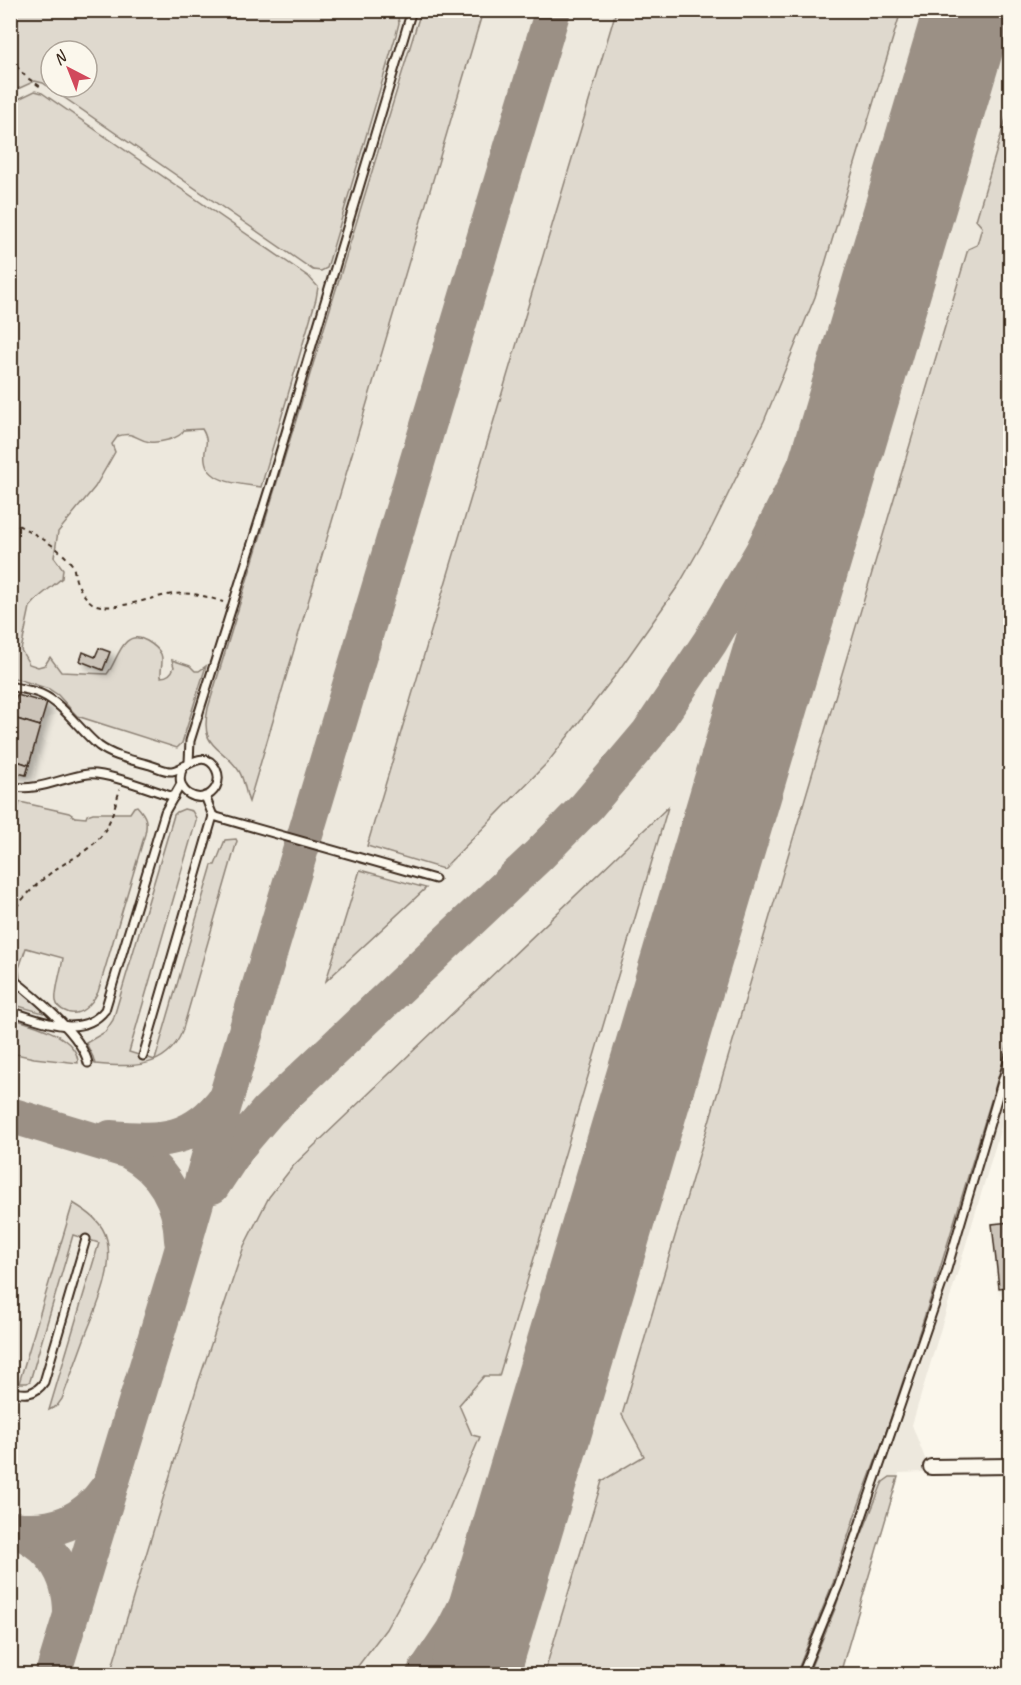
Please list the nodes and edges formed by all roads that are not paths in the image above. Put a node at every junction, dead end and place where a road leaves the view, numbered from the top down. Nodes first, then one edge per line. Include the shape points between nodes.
1 (412, 10) edge
2 (10, 686) edge
3 (187, 764) junction
4 (181, 784) junction
5 (10, 786) edge
6 (205, 796) junction
7 (174, 797) junction
8 (213, 816) junction
9 (435, 879) dead end
10 (10, 977) edge
11 (10, 1011) edge
12 (64, 1026) junction
13 (1011, 1055) edge
14 (143, 1056) dead end
15 (88, 1063) dead end
16 (86, 1239) dead end
17 (10, 1390) edge
18 (1011, 1466) edge
19 (931, 1467) dead end
20 (802, 1674) edge

1 - 3 lane via 190,741
2 - 3 lane via 53,701 112,754 171,771
3 - 4 lane
3 - 6 lane via 201,759 216,770 215,788
4 - 6 lane via 193,797
4 - 7 lane
5 - 7 lane via 30,788 102,774
6 - 8 lane
7 - 12 lane via 165,812 105,1010 88,1024
8 - 9 lane
8 - 14 lane
10 - 12 lane
11 - 12 lane
12 - 15 lane
13 - 20 lane via 947,1269 839,1584
16 - 17 lane via 44,1382 28,1394
18 - 19 street

